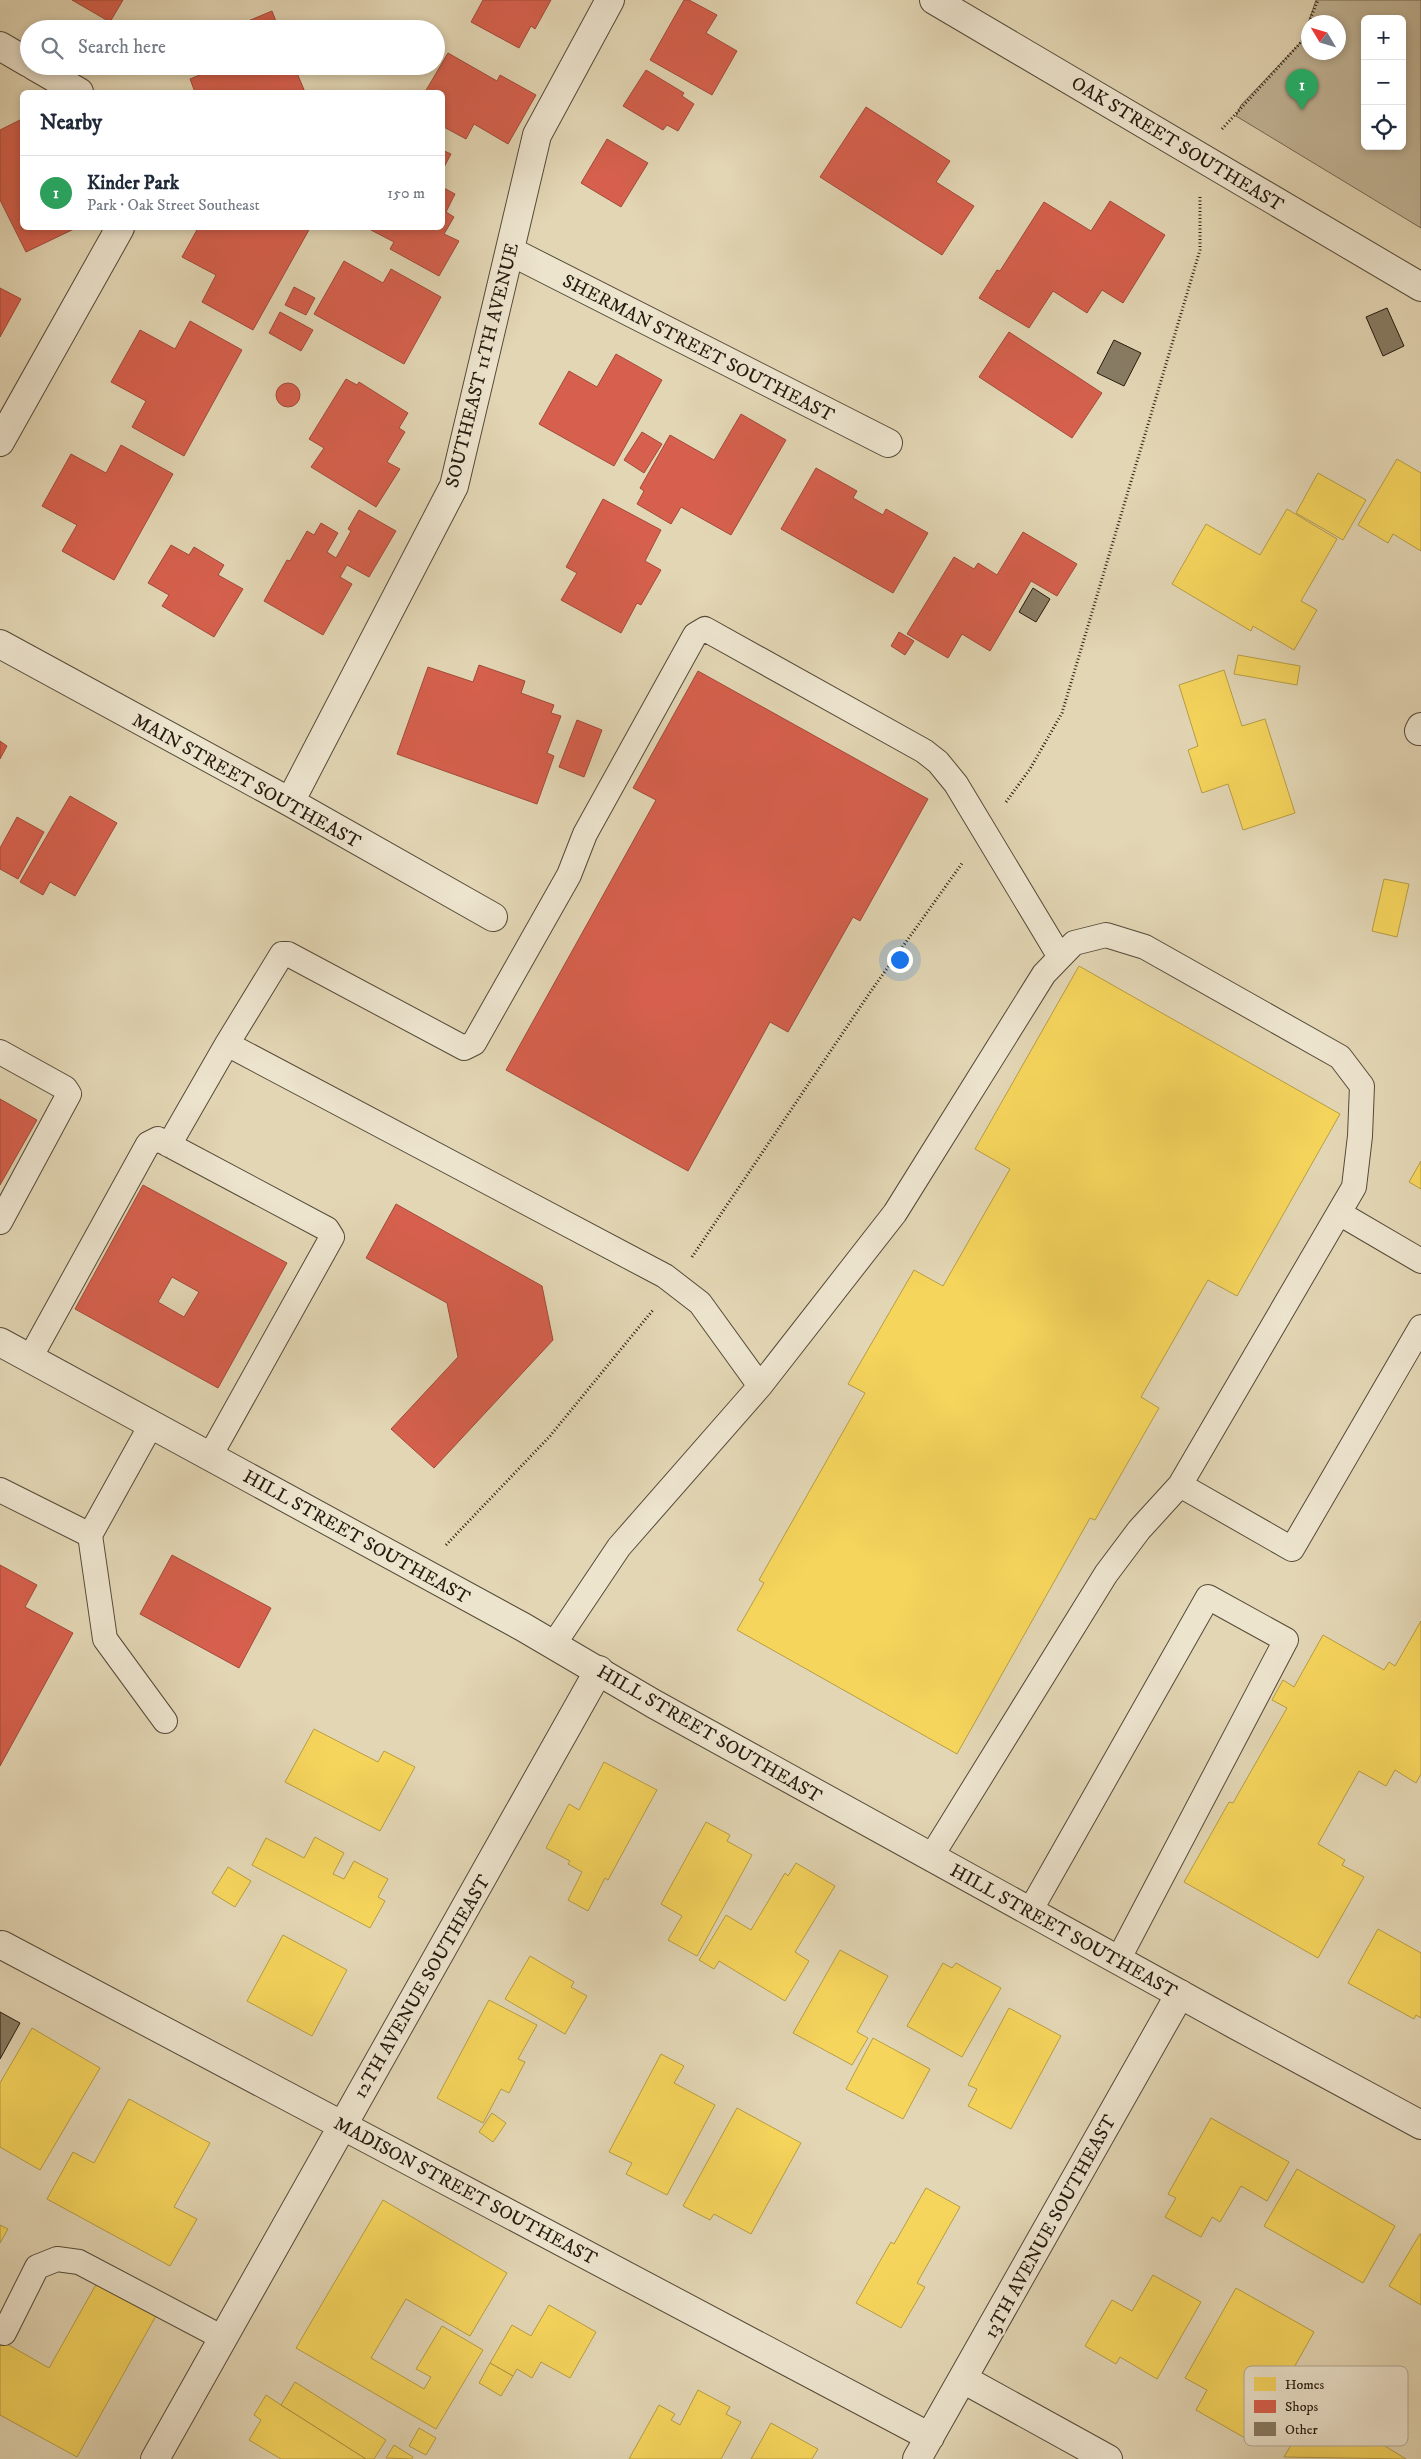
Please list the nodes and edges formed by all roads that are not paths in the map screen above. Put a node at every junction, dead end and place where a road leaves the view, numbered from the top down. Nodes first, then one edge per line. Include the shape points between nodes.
1 (610, 0) edge
2 (934, 0) edge
3 (0, 46) edge
4 (20, 58) edge
5 (50, 75) edge
6 (76, 90) edge
7 (119, 230) edge
8 (510, 251) junction
9 (1421, 287) edge
10 (0, 442) edge
11 (888, 443) dead end
12 (0, 644) edge
13 (290, 802) junction
14 (493, 917) dead end
15 (1060, 957) junction
16 (227, 1044) junction
17 (0, 1052) edge
18 (169, 1145) junction
19 (1339, 1212) junction
20 (0, 1222) edge
21 (1421, 1261) edge
22 (1421, 1327) edge
23 (0, 1342) edge
24 (30, 1358) junction
25 (760, 1386) junction
26 (152, 1425) junction
27 (210, 1456) junction
28 (1180, 1485) junction
29 (0, 1490) edge
30 (90, 1535) junction
31 (554, 1644) junction
32 (599, 1670) junction
33 (165, 1722) dead end
34 (931, 1857) junction
35 (1030, 1911) junction
36 (2, 1945) dead end
37 (1118, 1960) junction
38 (1180, 1994) junction
39 (343, 2124) junction
40 (1421, 2125) edge
41 (4, 2333) dead end
42 (223, 2338) junction
43 (963, 2379) junction
44 (924, 2448) edge
45 (155, 2459) edge
46 (1108, 2459) edge

1 - 8 street, SOUTHEAST 11TH AVENUE via 537,134
2 - 9 street, OAK STREET SOUTHEAST
3 - 4 street
5 - 6 street
7 - 10 street
8 - 11 street, SHERMAN STREET SOUTHEAST
8 - 13 street, SOUTHEAST 11TH AVENUE via 454,486
12 - 13 street, MAIN STREET SOUTHEAST
13 - 14 street, MAIN STREET SOUTHEAST
15 - 16 lane via 956,784 938,762 924,751 705,630 695,635 690,643 585,834 569,875 474,1042 464,1048 288,954 282,954
15 - 19 lane via 1074,943 1106,935 1145,947 1340,1057 1362,1086 1354,1187
15 - 25 lane via 1044,974 895,1213
16 - 18 lane
16 - 25 lane via 607,1244 675,1284 700,1303
17 - 20 lane via 65,1088 68,1094
18 - 24 lane via 158,1140 148,1144
18 - 27 lane via 327,1229 332,1237
19 - 21 lane
19 - 28 lane
22 - 28 lane via 1292,1549
23 - 24 street, HILL STREET SOUTHEAST
24 - 26 street, HILL STREET SOUTHEAST
25 - 31 lane via 619,1547
26 - 27 street, HILL STREET SOUTHEAST
26 - 30 lane
27 - 31 street, HILL STREET SOUTHEAST
28 - 34 lane via 1139,1530 1106,1574
29 - 30 lane
30 - 33 lane via 105,1639
31 - 32 street, HILL STREET SOUTHEAST
32 - 34 street, HILL STREET SOUTHEAST via 654,1704
32 - 39 street, 12TH AVENUE SOUTHEAST
34 - 35 street, HILL STREET SOUTHEAST
35 - 37 street, HILL STREET SOUTHEAST
35 - 37 lane via 1208,1597 1286,1640
36 - 39 street, MADISON STREET SOUTHEAST
37 - 38 street, HILL STREET SOUTHEAST
38 - 40 street, HILL STREET SOUTHEAST
38 - 43 street, 13TH AVENUE SOUTHEAST
39 - 42 street, 12TH AVENUE SOUTHEAST
39 - 44 street, MADISON STREET SOUTHEAST
41 - 42 lane via 38,2266 56,2259 79,2262
42 - 45 street, 12TH AVENUE SOUTHEAST
43 - 44 street, 13TH AVENUE SOUTHEAST
43 - 46 street

